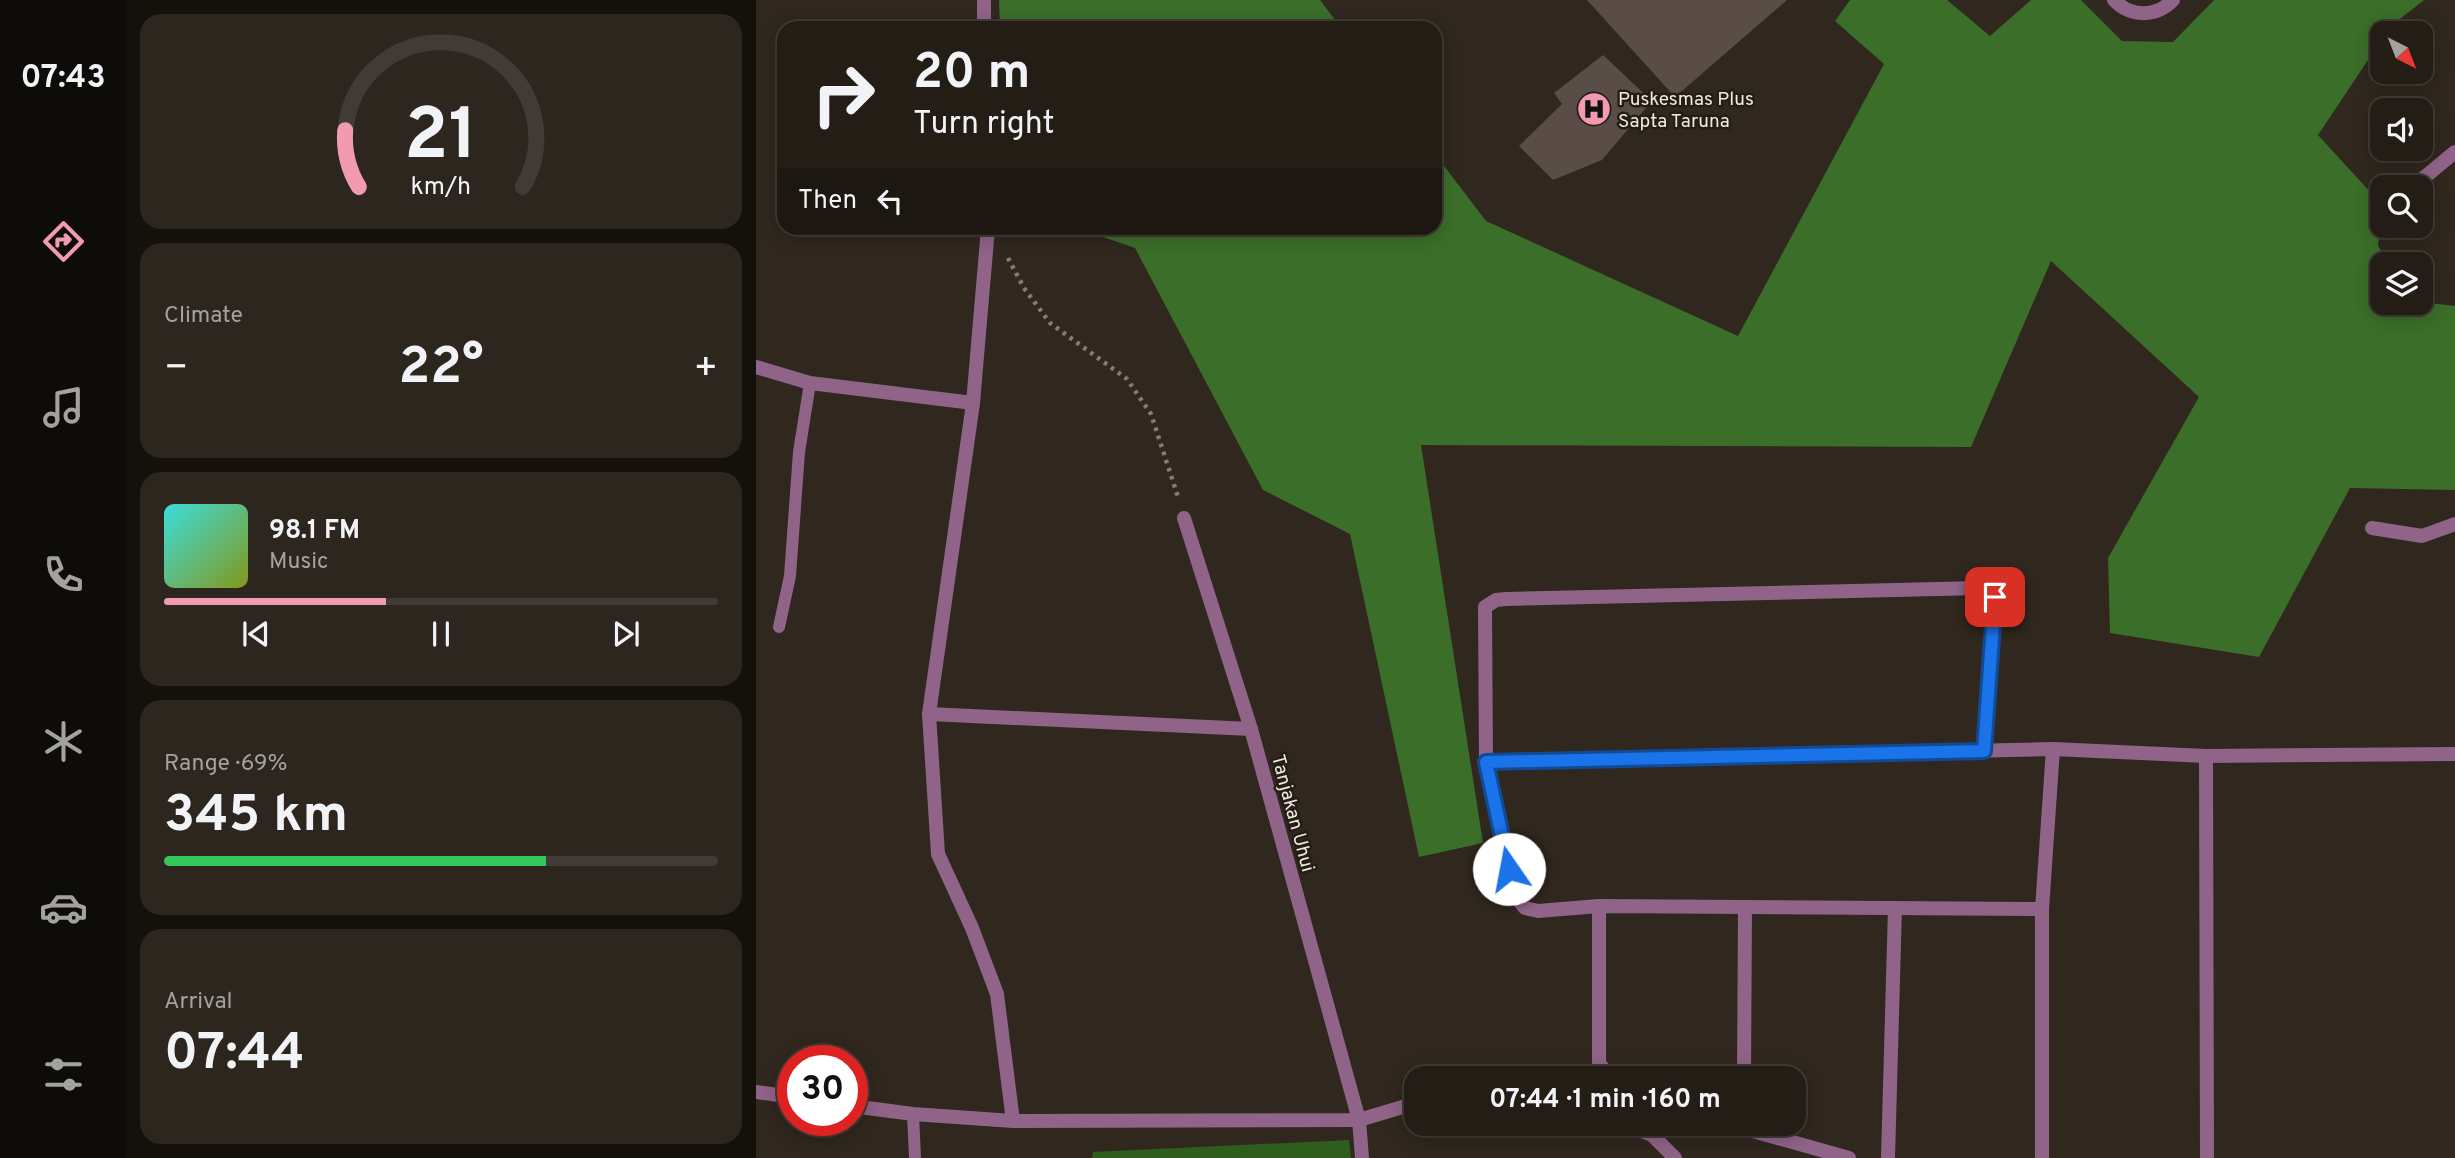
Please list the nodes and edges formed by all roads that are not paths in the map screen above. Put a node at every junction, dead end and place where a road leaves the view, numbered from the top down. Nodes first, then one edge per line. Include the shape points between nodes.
1 (984, 0) edge
2 (2173, 0) edge
3 (2119, 5) edge
4 (984, 21) edge
5 (2455, 152) edge
6 (2427, 175) edge
7 (987, 235) edge
8 (756, 367) edge
9 (810, 383) junction
10 (974, 403) junction
11 (1184, 518) road end
12 (2455, 524) edge
13 (2372, 528) dead end
14 (779, 627) dead end
15 (929, 714) junction
16 (1251, 729) junction
17 (2053, 749) junction
18 (1984, 751) junction
19 (2455, 754) edge
20 (2206, 756) junction
21 (1486, 762) junction
22 (1599, 906) junction
23 (1745, 907) junction
24 (1895, 908) junction
25 (2042, 909) junction
26 (1601, 1066) edge
27 (1745, 1066) edge
28 (756, 1092) edge
29 (777, 1095) edge
30 (868, 1107) edge
31 (1404, 1107) edge
32 (912, 1114) junction
33 (1359, 1120) junction
34 (1013, 1121) junction
35 (1653, 1136) edge
36 (1777, 1136) edge
37 (915, 1158) edge
38 (1362, 1158) edge
39 (1675, 1158) edge
40 (1849, 1158) edge
41 (1888, 1158) edge
42 (2042, 1158) edge
43 (2207, 1158) edge

1 - 4 street
2 - 3 street via 2147,14
5 - 6 street
7 - 10 street
8 - 9 street
9 - 10 street
9 - 14 lane via 799,452 790,576
10 - 15 street
11 - 16 street, Tanjakan Uhui
12 - 13 street via 2421,536
15 - 16 street
15 - 34 street via 938,853 997,994
16 - 33 street, Tanjakan Uhui
17 - 18 street
17 - 20 street
17 - 25 street
18 - 21 street
18 - 21 street via 1995,597 1980,588 1496,600 1485,607
19 - 20 street
20 - 43 street
21 - 22 street via 1515,896 1525,908 1538,911
22 - 23 street
22 - 26 street
23 - 24 street
23 - 27 street
24 - 25 street
24 - 41 street
25 - 42 street
28 - 29 street
30 - 32 street
31 - 33 street
32 - 34 street
32 - 37 lane
33 - 34 street
33 - 38 street, Tanjakan Uhui
35 - 39 street
36 - 40 street

